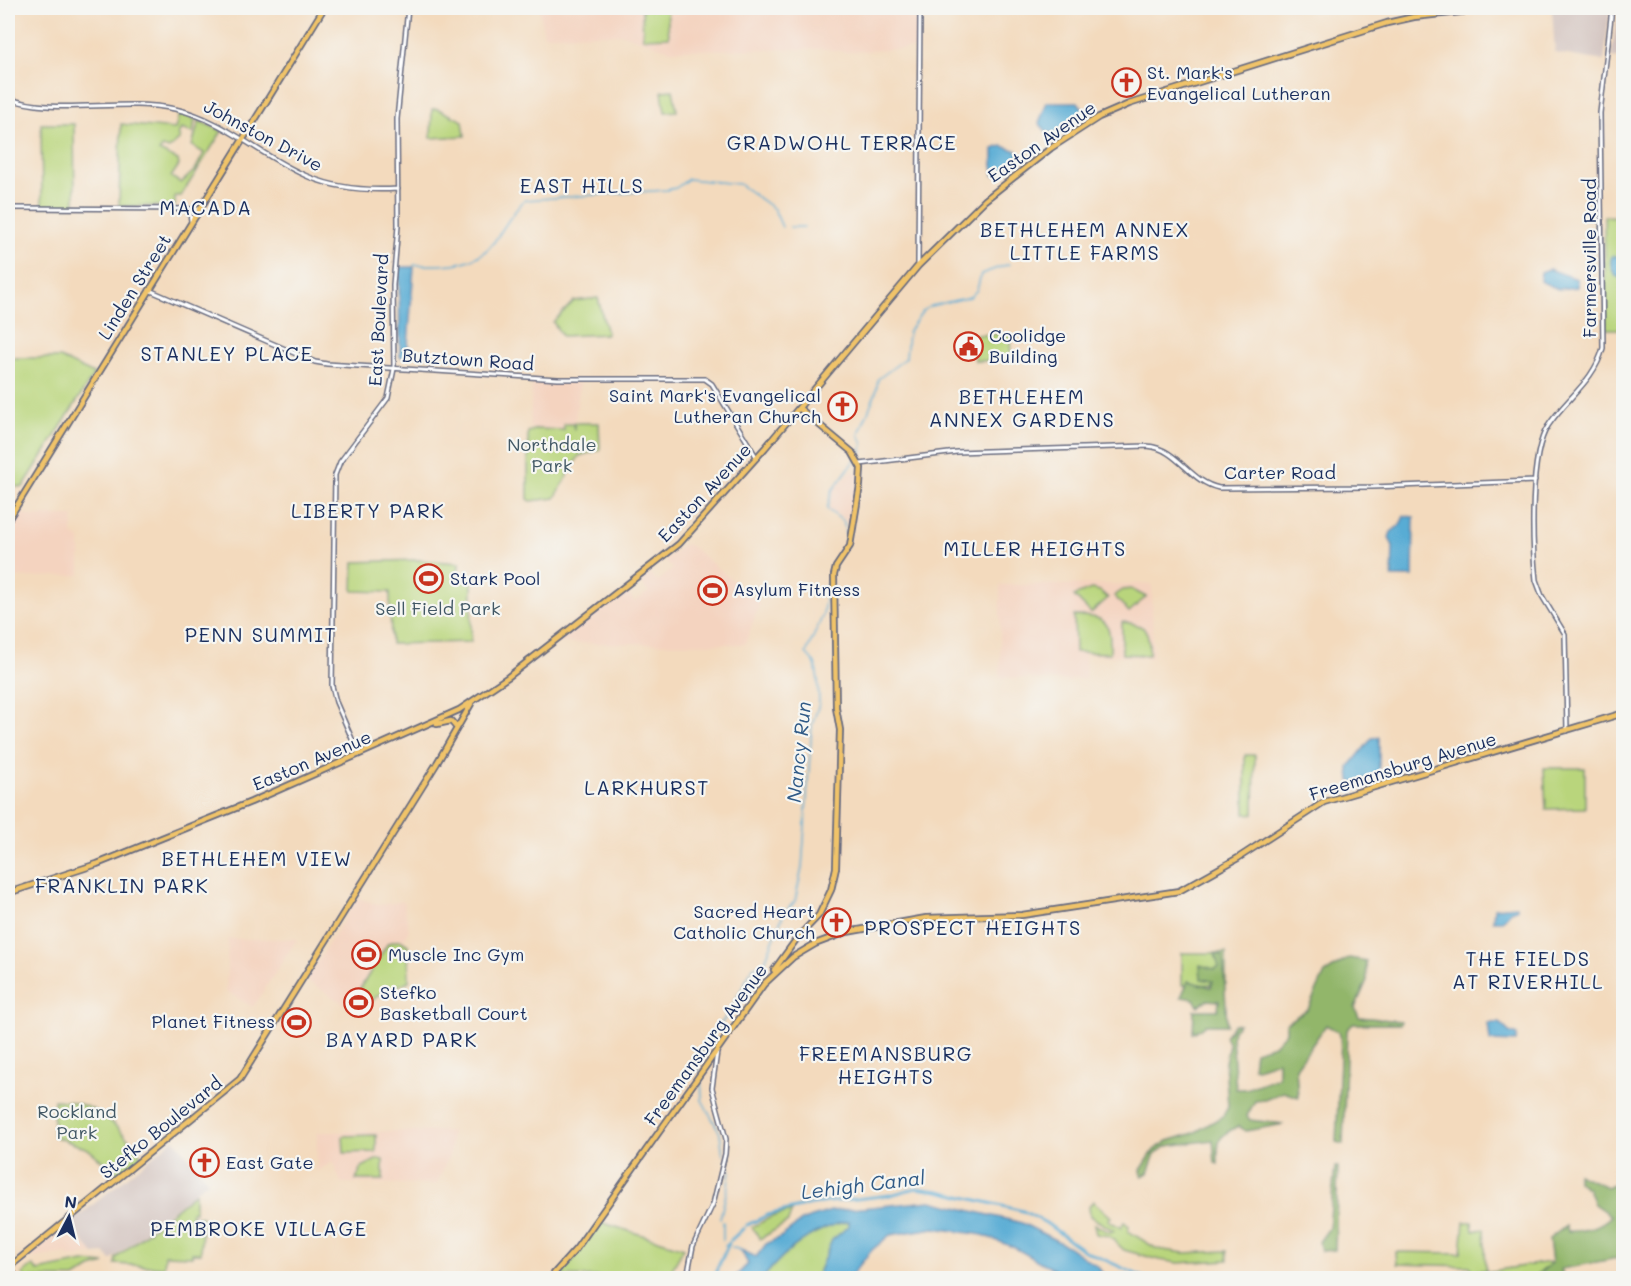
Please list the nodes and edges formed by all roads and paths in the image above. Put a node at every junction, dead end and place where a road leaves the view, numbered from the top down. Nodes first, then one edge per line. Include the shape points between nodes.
1 (324, 8) edge
2 (408, 8) edge
3 (920, 8) edge
4 (1434, 8) edge
5 (1498, 8) edge
6 (1611, 8) edge
7 (1435, 14) junction
8 (8, 98) edge
9 (242, 138) junction
10 (398, 189) junction
11 (8, 208) edge
12 (185, 208) junction
13 (199, 209) junction
14 (191, 221) junction
15 (918, 266) junction
16 (149, 290) junction
17 (394, 369) junction
18 (799, 408) junction
19 (757, 458) junction
20 (858, 460) junction
21 (1535, 481) junction
22 (8, 520) edge
23 (472, 701) junction
24 (1623, 713) edge
25 (432, 724) junction
26 (456, 727) junction
27 (1567, 732) junction
28 (453, 736) junction
29 (359, 756) junction
30 (8, 893) edge
31 (764, 984) junction
32 (717, 1050) junction
33 (8, 1267) edge
34 (18, 1278) edge
35 (550, 1278) edge
36 (687, 1278) edge

1 - 9 main road, Linden Street
2 - 10 street, East Boulevard via 398,119
3 - 15 street
4 - 7 street
5 - 7 main road, Easton Avenue
6 - 21 street, Farmersville Road via 1600,115 1604,346 1593,375 1546,429 1536,455
7 - 15 main road, Easton Avenue via 1379,25 1111,111 1069,135 1012,177
8 - 9 street, Johnston Drive via 39,105 168,107 208,120
9 - 10 street, Johnston Drive via 291,169 322,182 365,190
9 - 13 main road, Linden Street
10 - 17 street, East Boulevard
11 - 12 street
12 - 13 street
12 - 14 street
13 - 14 main road, Linden Street
14 - 16 main road, Linden Street
15 - 18 main road, Easton Avenue
16 - 17 street, Butztown Road via 315,362
16 - 22 main road, Linden Street
17 - 19 street, Butztown Road via 582,380 705,380 712,384
17 - 29 street, East Boulevard via 388,398 339,462 335,475 332,686
18 - 19 main road, Easton Avenue
18 - 20 main road
19 - 23 main road, Easton Avenue via 668,553
20 - 21 street, Carter Road via 957,452 1149,446 1169,453 1203,482 1222,488
20 - 31 main road via 860,481 850,543 834,575 836,708 840,730 834,878 823,909
21 - 27 street, Farmersville Road via 1536,582 1565,634
23 - 25 main road, Easton Avenue
23 - 26 main road, Stefko Boulevard
23 - 28 main road, Stefko Boulevard via 473,706
24 - 27 main road, Freemansburg Avenue
25 - 26 main road via 449,720
25 - 29 main road, Easton Avenue
26 - 28 main road, Stefko Boulevard
27 - 31 main road, Freemansburg Avenue via 1324,802 1179,891 1022,915 926,918 847,932 793,957
28 - 33 main road, Stefko Boulevard via 238,1082
29 - 30 main road, Easton Avenue via 97,864
31 - 32 main road, Freemansburg Avenue
32 - 35 main road, Freemansburg Avenue via 576,1249
32 - 36 street via 712,1084 726,1154 712,1204 693,1246
33 - 34 street

